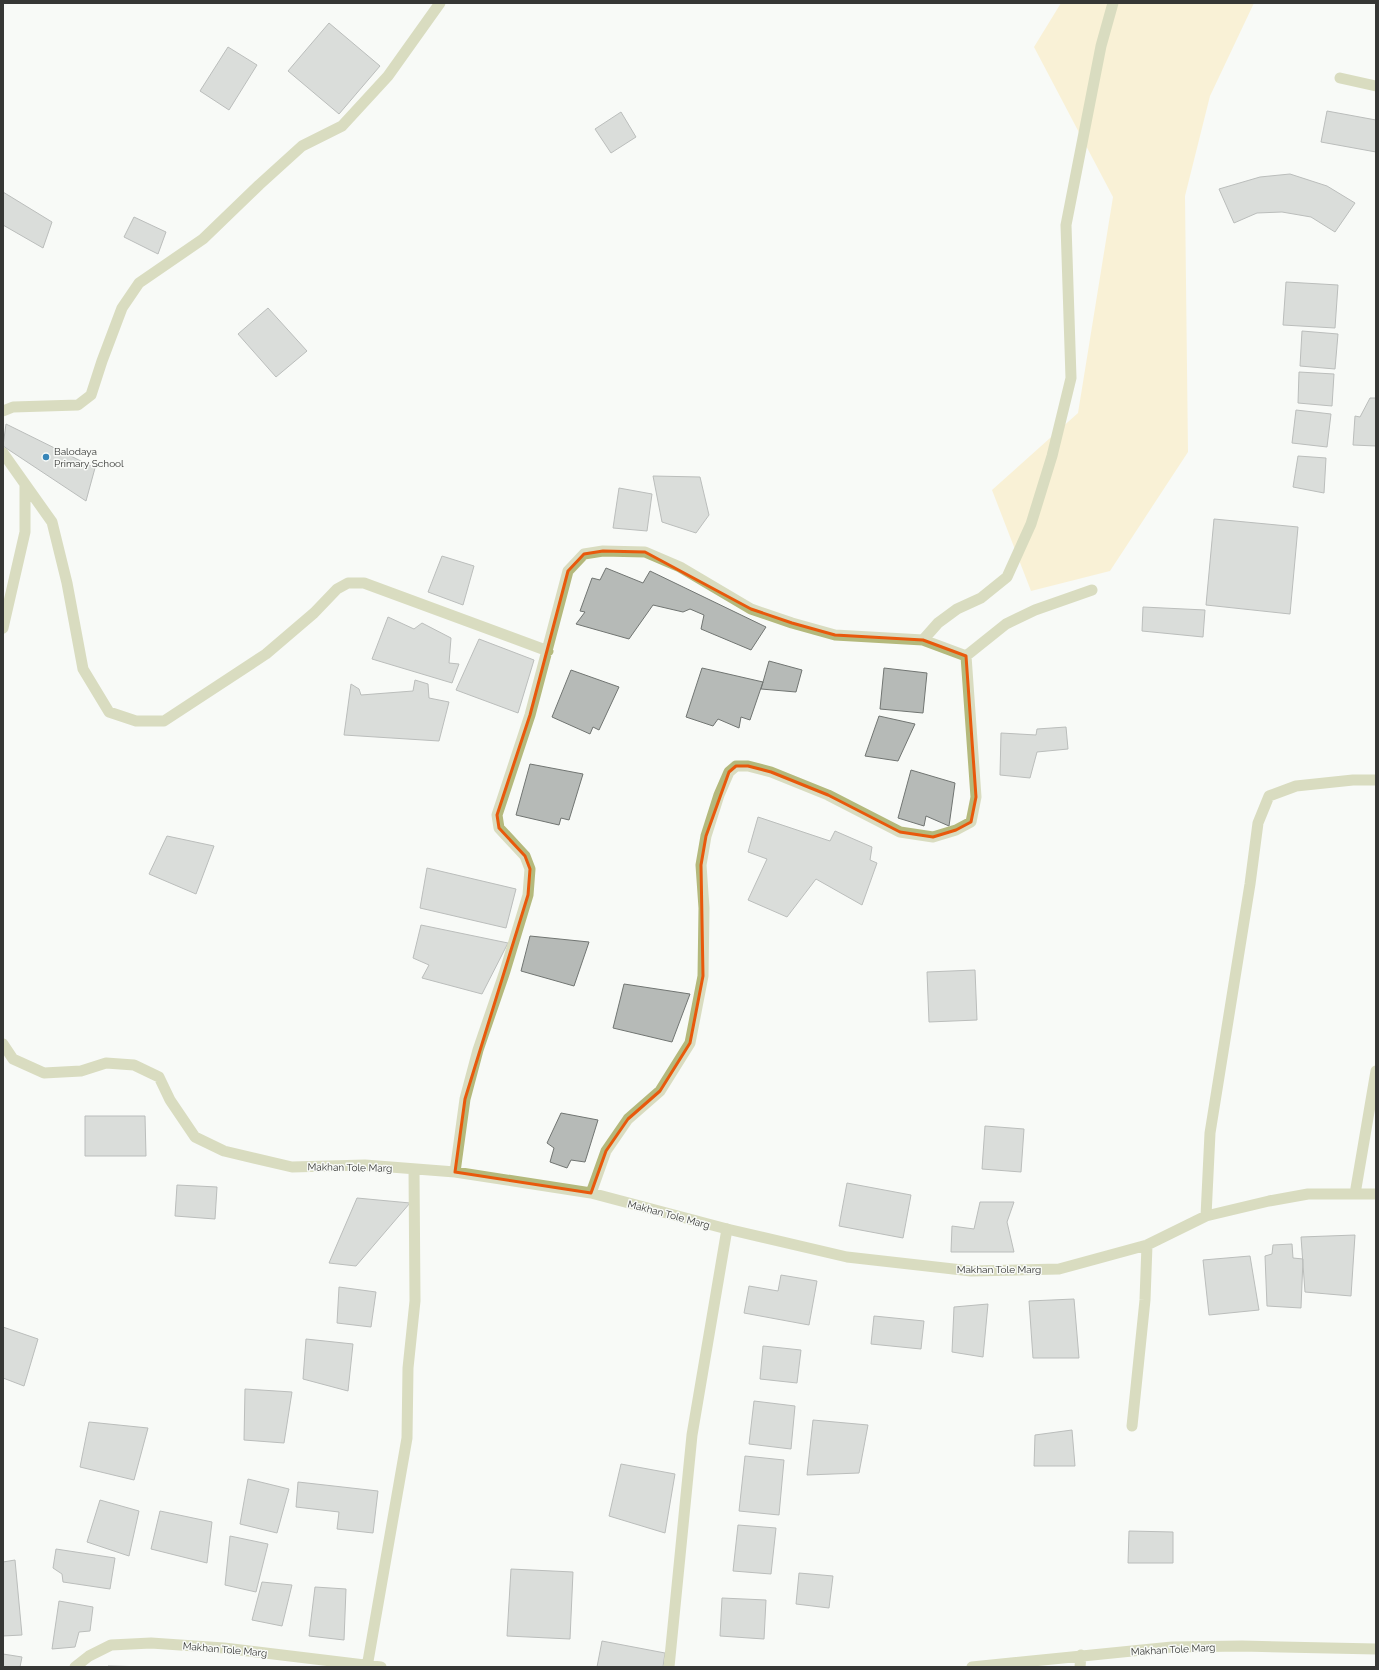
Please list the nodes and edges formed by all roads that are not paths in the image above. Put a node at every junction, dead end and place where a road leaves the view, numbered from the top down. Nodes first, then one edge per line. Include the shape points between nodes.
1 (440, 3) edge
2 (1113, 3) edge
3 (1340, 78) dead end
4 (1376, 86) edge
5 (3, 411) edge
6 (3, 453) edge
7 (25, 484) junction
8 (1092, 590) dead end
9 (3, 628) edge
10 (923, 640) junction
11 (548, 650) junction
12 (966, 656) junction
13 (1376, 780) edge
14 (3, 1044) edge
15 (1376, 1071) edge
16 (414, 1169) junction
17 (455, 1172) junction
18 (590, 1193) junction
19 (1355, 1194) junction
20 (1376, 1194) edge
21 (1206, 1216) junction
22 (727, 1229) junction
23 (1147, 1245) junction
24 (1132, 1426) dead end
25 (1376, 1649) edge
26 (1081, 1655) junction
27 (367, 1666) edge
28 (75, 1667) edge
29 (380, 1667) edge
30 (669, 1667) edge
31 (972, 1667) edge
32 (1080, 1667) edge

1 - 5 street via 388,76 342,126 302,146 203,239 139,283 122,308 91,395 78,405 13,407
2 - 10 street via 1101,46 1066,225 1071,378 1052,456 1031,524 1007,576 981,598 958,609 938,623
3 - 4 street
6 - 7 street
7 - 9 street via 25,532
7 - 11 street via 52,522 83,669 109,712 136,721 164,721 266,654 314,613 337,589 348,583 364,583
8 - 12 street via 1035,610 1006,624
10 - 11 street via 835,635 752,608 646,552 603,551 584,554 568,571
10 - 12 street
11 - 17 street via 497,815 499,828 525,856 530,869 528,895 506,971 478,1050 465,1099
12 - 18 street via 976,797 971,822 956,830 933,837 900,832 828,795 771,772 748,766 736,766 729,772 706,836 701,864 704,908 703,976 690,1043 660,1091 628,1119 606,1151
13 - 21 street via 1296,786 1269,796 1258,823 1210,1133
14 - 16 street, Makhan Tole Marg via 13,1059 44,1073 81,1071 106,1063 134,1065 160,1078 170,1100 195,1137 224,1151 292,1167 365,1165
15 - 19 street
16 - 17 street, Makhan Tole Marg
16 - 27 street via 415,1301 408,1368 406,1438
17 - 18 street, Makhan Tole Marg
18 - 22 street, Makhan Tole Marg
19 - 20 street, Makhan Tole Marg
19 - 21 street, Makhan Tole Marg via 1308,1194
21 - 23 street, Makhan Tole Marg
22 - 23 street, Makhan Tole Marg via 847,1257 971,1272 1059,1269
22 - 30 street via 692,1435
23 - 24 street via 1145,1300
25 - 26 street, Makhan Tole Marg via 1172,1647
26 - 31 street, Makhan Tole Marg
26 - 32 street
27 - 28 street, Makhan Tole Marg via 224,1648 152,1643 110,1645
27 - 29 street, Makhan Tole Marg

